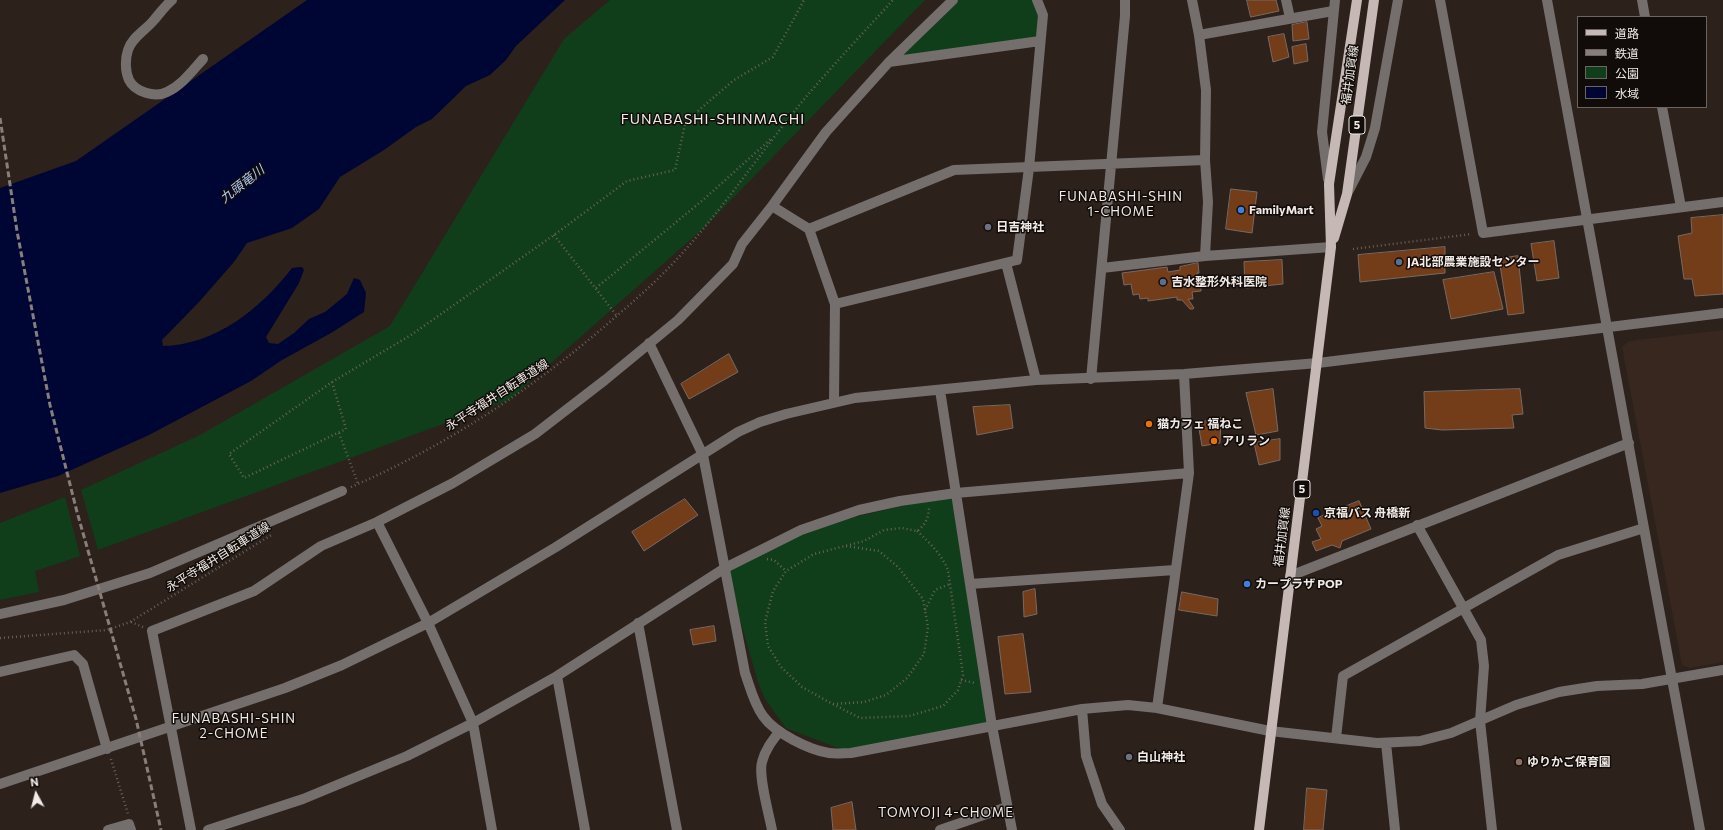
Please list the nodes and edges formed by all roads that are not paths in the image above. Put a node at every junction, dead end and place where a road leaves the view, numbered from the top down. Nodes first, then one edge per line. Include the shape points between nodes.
1 (172, 0) edge
2 (953, 0) edge
3 (1037, 0) edge
4 (1125, 0) edge
5 (1192, 0) edge
6 (1286, 0) edge
7 (1335, 0) edge
8 (1357, 0) edge
9 (1374, 0) edge
10 (1398, 0) edge
11 (1440, 0) edge
12 (1546, 0) edge
13 (1642, 0) edge
14 (1333, 11) junction
15 (1645, 16) edge
16 (1290, 18) junction
17 (1200, 35) junction
18 (1040, 41) junction
19 (203, 59) dead end
20 (889, 62) junction
21 (1662, 108) edge
22 (1205, 160) junction
23 (1112, 164) junction
24 (1030, 168) junction
25 (1329, 184) junction
26 (1347, 194) junction
27 (1723, 202) edge
28 (772, 206) junction
29 (1681, 207) junction
30 (1588, 219) junction
31 (809, 229) junction
32 (1331, 248) junction
33 (1205, 256) junction
34 (1006, 263) junction
35 (1102, 268) junction
36 (835, 304) junction
37 (1723, 313) edge
38 (1608, 327) junction
39 (649, 343) junction
40 (1318, 363) junction
41 (1184, 374) junction
42 (1091, 378) junction
43 (1036, 380) junction
44 (940, 390) junction
45 (834, 402) junction
46 (1629, 443) junction
47 (703, 455) junction
48 (1189, 473) junction
49 (342, 491) road end
50 (956, 493) junction
51 (377, 522) junction
52 (1417, 525) junction
53 (1644, 528) junction
54 (725, 568) junction
55 (1175, 570) junction
56 (1290, 576) junction
57 (970, 584) junction
58 (1464, 609) junction
59 (0, 614) edge
60 (428, 623) junction
61 (638, 623) junction
62 (1723, 670) edge
63 (0, 672) edge
64 (557, 676) junction
65 (1671, 678) junction
66 (1157, 708) junction
67 (1082, 709) junction
68 (1480, 721) junction
69 (473, 723) junction
70 (992, 726) junction
71 (172, 727) junction
72 (1270, 731) junction
73 (779, 732) junction
74 (1336, 738) junction
75 (1386, 743) junction
76 (108, 749) junction
77 (0, 784) edge
78 (1008, 807) junction
79 (130, 827) edge
80 (108, 830) edge
81 (191, 830) edge
82 (208, 830) edge
83 (492, 830) edge
84 (585, 830) edge
85 (677, 830) edge
86 (772, 830) edge
87 (940, 830) edge
88 (1012, 830) edge
89 (1120, 830) edge
90 (1258, 830) edge
91 (1396, 830) edge
92 (1492, 830) edge
93 (1700, 830) edge

1 - 19 street via 128,48 126,70 130,81 140,90 150,94 165,93 178,86
2 - 20 street
3 - 18 street via 1042,15
4 - 23 street
5 - 17 street
6 - 16 street
7 - 14 street
8 - 25 main road, 福井加賀線 / 5
9 - 26 main road, 福井加賀線 / 5
10 - 26 street via 1375,128 1366,156
11 - 30 street via 1483,233
12 - 30 street
13 - 15 street
14 - 16 street
14 - 25 street via 1322,132
16 - 17 street
17 - 22 street via 1206,90
18 - 20 street
18 - 24 street
20 - 28 street via 826,132
21 - 29 street
22 - 23 street
22 - 33 street via 1208,202
23 - 24 street
23 - 35 street
24 - 31 street via 954,170
24 - 34 street via 1017,260
25 - 32 main road, 福井加賀線 / 5
26 - 32 main road, 福井加賀線 / 5
27 - 29 street
28 - 31 street
28 - 39 street via 742,244 733,264 678,320
29 - 30 street
30 - 38 street
31 - 36 street
32 - 33 street
32 - 40 main road, 福井加賀線 / 5
33 - 35 street
34 - 36 street
34 - 43 street
35 - 42 street
36 - 45 street
37 - 38 street
38 - 40 street
38 - 46 street
39 - 47 street
39 - 51 street via 535,434 453,484
40 - 41 street
40 - 56 main road, 福井加賀線 / 5
41 - 42 street
41 - 48 street
42 - 43 street
43 - 44 street
44 - 45 street
44 - 50 street
45 - 47 street via 760,422 738,432
46 - 52 street
46 - 53 street
47 - 54 street
47 - 60 street
48 - 50 street
48 - 55 street
49 - 59 street via 150,573 64,600
50 - 54 street via 858,510 809,527
50 - 57 street
51 - 60 street
51 - 71 street via 322,546 254,591 152,631
52 - 56 street
52 - 58 street
53 - 58 street via 1558,555
53 - 65 street
54 - 61 street
54 - 73 street via 745,673 763,716
55 - 57 street
55 - 66 street
56 - 72 main road, 福井加賀線 / 5
57 - 70 street
58 - 68 street via 1481,640 1484,666
58 - 74 street via 1343,676
60 - 69 street
60 - 71 street via 335,668
61 - 64 street
61 - 85 street
62 - 65 street
63 - 76 street via 74,655 83,664
64 - 69 street
64 - 84 street
65 - 68 street via 1642,684 1597,686 1559,692 1516,705
65 - 93 street
66 - 67 street via 1128,705
66 - 72 street
67 - 70 street
67 - 89 street via 1086,756 1102,804
68 - 75 street via 1420,741
68 - 92 street
69 - 82 street via 406,756 303,799
69 - 83 street
70 - 73 street via 851,754 828,753
70 - 78 street
71 - 76 street
71 - 81 street
72 - 74 street
72 - 90 main road, 福井加賀線 / 5
73 - 86 street via 765,752 761,763
74 - 75 street
75 - 91 street
76 - 77 street
78 - 87 street
78 - 88 street
79 - 80 street

